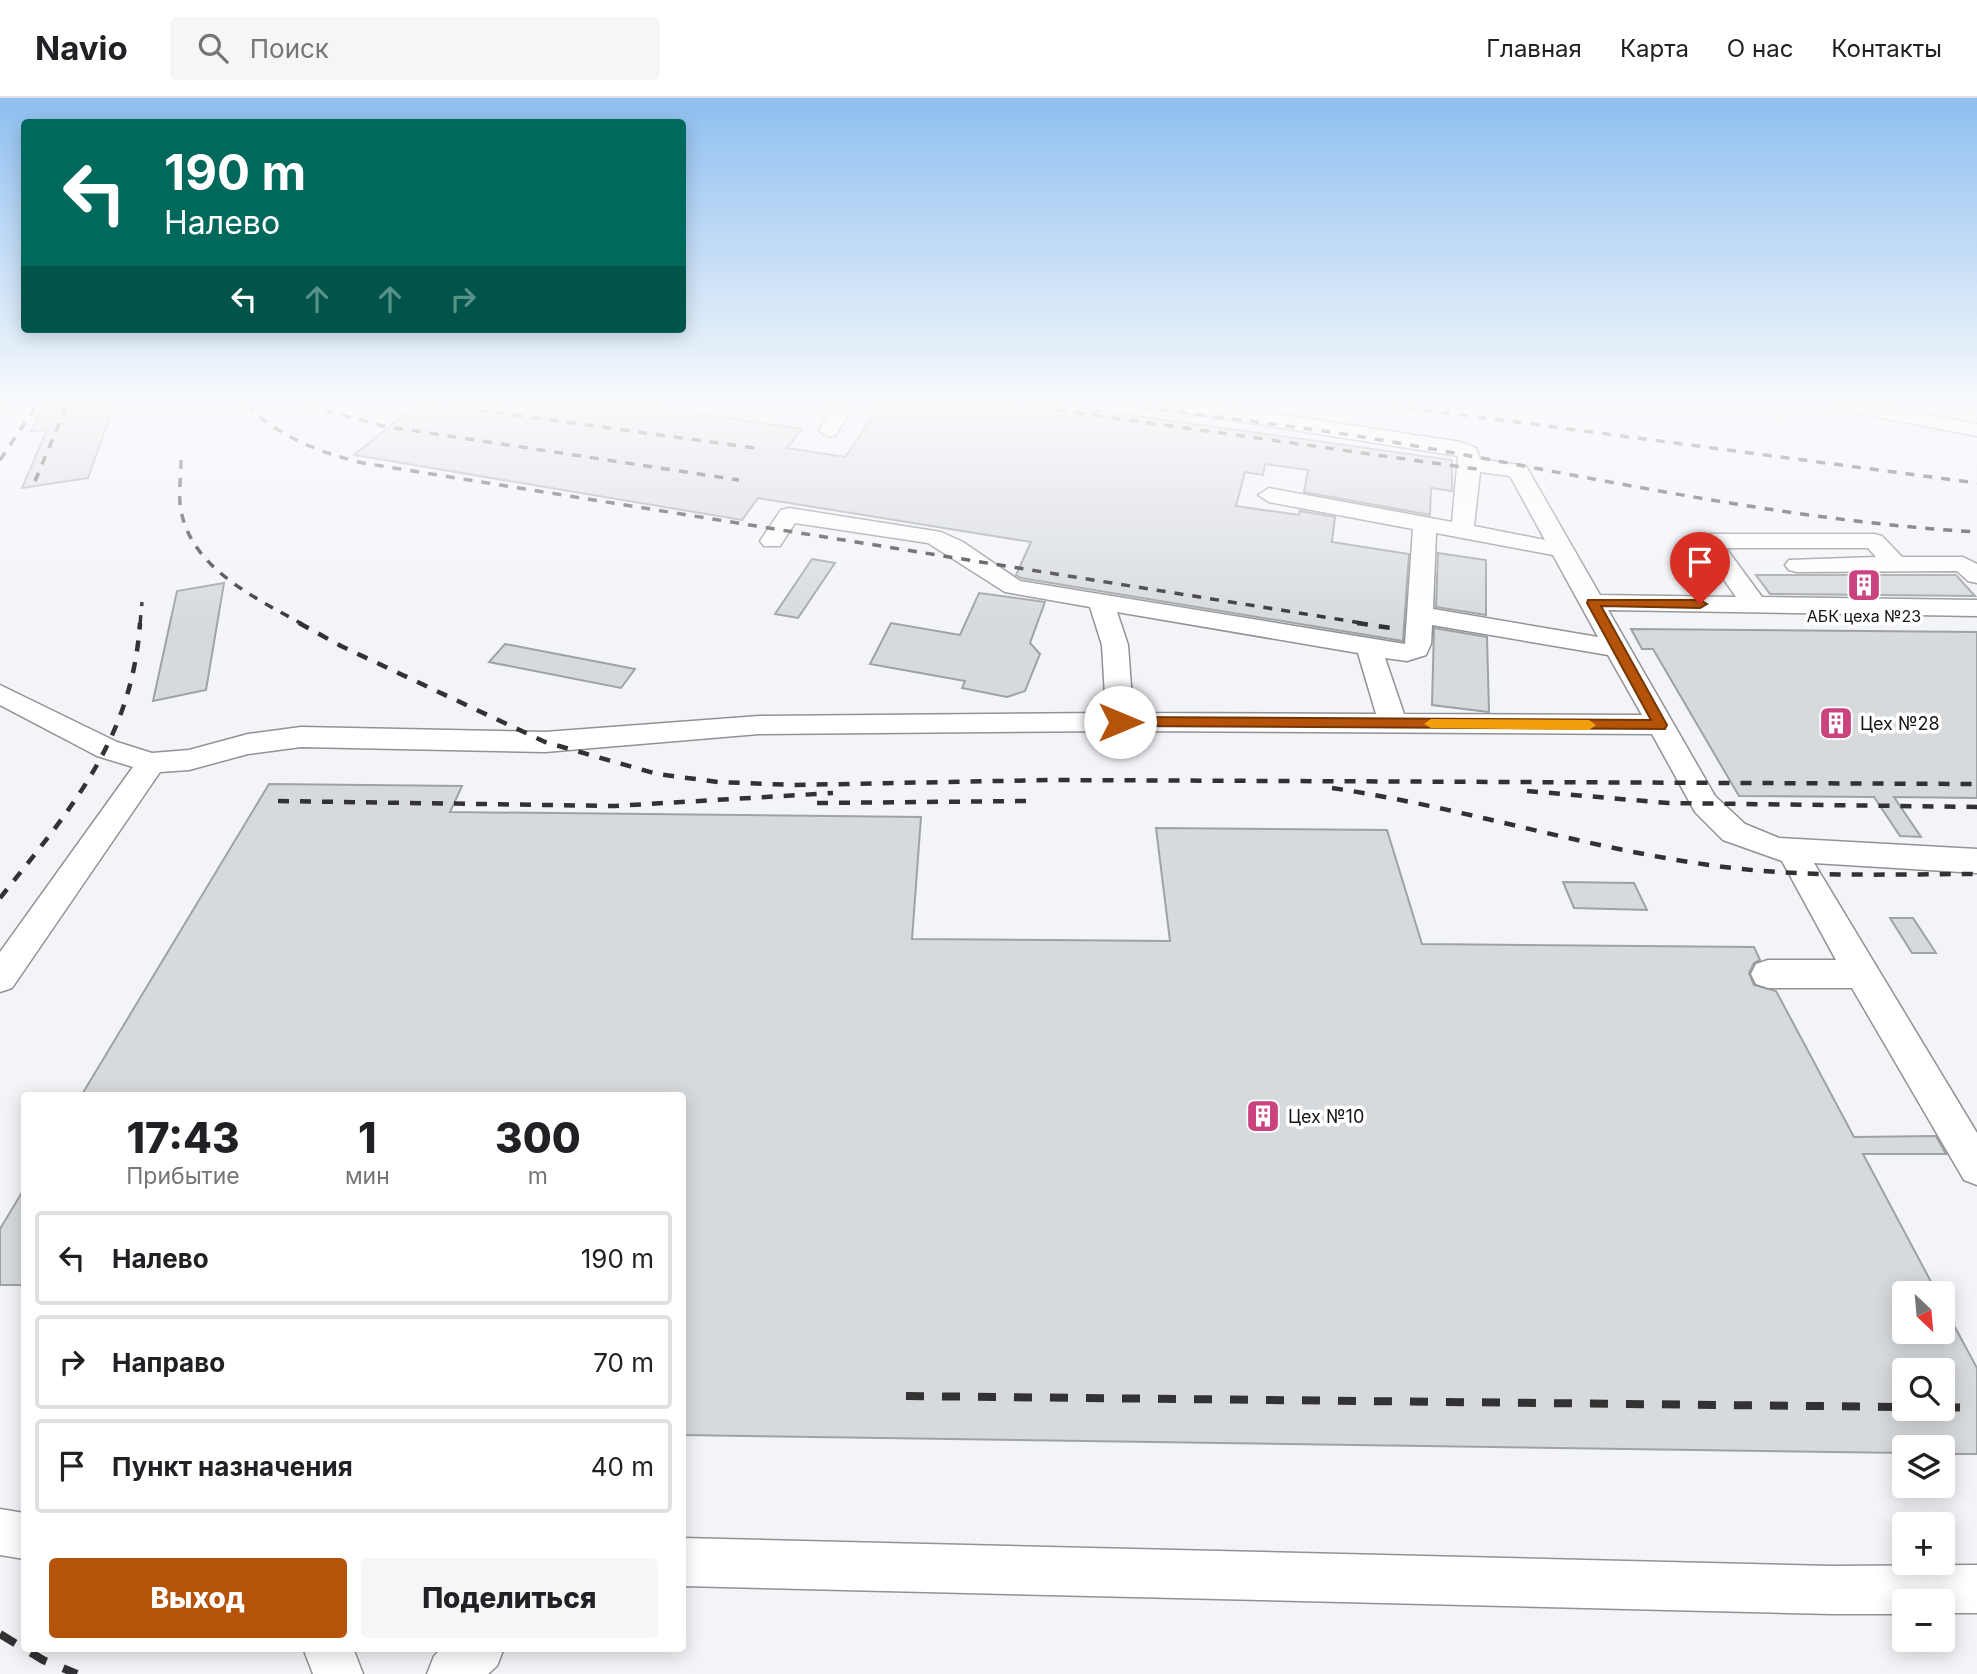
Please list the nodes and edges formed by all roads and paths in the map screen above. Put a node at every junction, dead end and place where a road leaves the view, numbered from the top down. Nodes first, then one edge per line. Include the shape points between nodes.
1 (1468, 479) edge
2 (1522, 479) edge
3 (1269, 495) dead end
4 (1425, 524) junction
5 (1462, 531) junction
6 (772, 541) dead end
7 (1563, 550) junction
8 (1895, 564) junction
9 (1797, 565) dead end
10 (1977, 576) edge
11 (1099, 601) junction
12 (1593, 603) junction
13 (1754, 604) junction
14 (1977, 608) edge
15 (1420, 615) junction
16 (1369, 647) junction
17 (1616, 648) junction
18 (0, 694) edge
19 (1120, 722) junction
20 (1393, 723) junction
21 (1660, 725) junction
22 (151, 763) junction
23 (1792, 851) junction
24 (1977, 861) edge
25 (1768, 974) dead end
26 (1861, 974) junction
27 (0, 978) edge
28 (1977, 1167) edge
29 (0, 1532) edge
30 (21, 1536) edge
31 (686, 1562) edge
32 (1977, 1589) edge
33 (330, 1652) edge
34 (475, 1652) edge
35 (338, 1674) edge
36 (452, 1674) edge

1 - 5 street
2 - 7 street
3 - 4 street
4 - 5 street
4 - 15 street
5 - 7 street
6 - 11 street via 789,516 933,537 952,544 1006,584
7 - 12 street
8 - 9 street
8 - 10 street via 1963,564
8 - 13 street via 1874,541 1709,541
11 - 16 street
11 - 19 street via 1114,631
12 - 13 street
12 - 17 street
13 - 14 street
15 - 16 street via 1418,644 1413,651
15 - 17 street
16 - 20 street
17 - 21 street
18 - 22 street via 107,748
19 - 20 street
19 - 22 street via 759,725 545,742 302,737
20 - 21 street
21 - 23 street via 1716,817 1746,839
22 - 27 street
23 - 24 street
23 - 26 street
25 - 26 street
26 - 28 street
29 - 30 street
31 - 32 street
33 - 35 street
34 - 36 street

